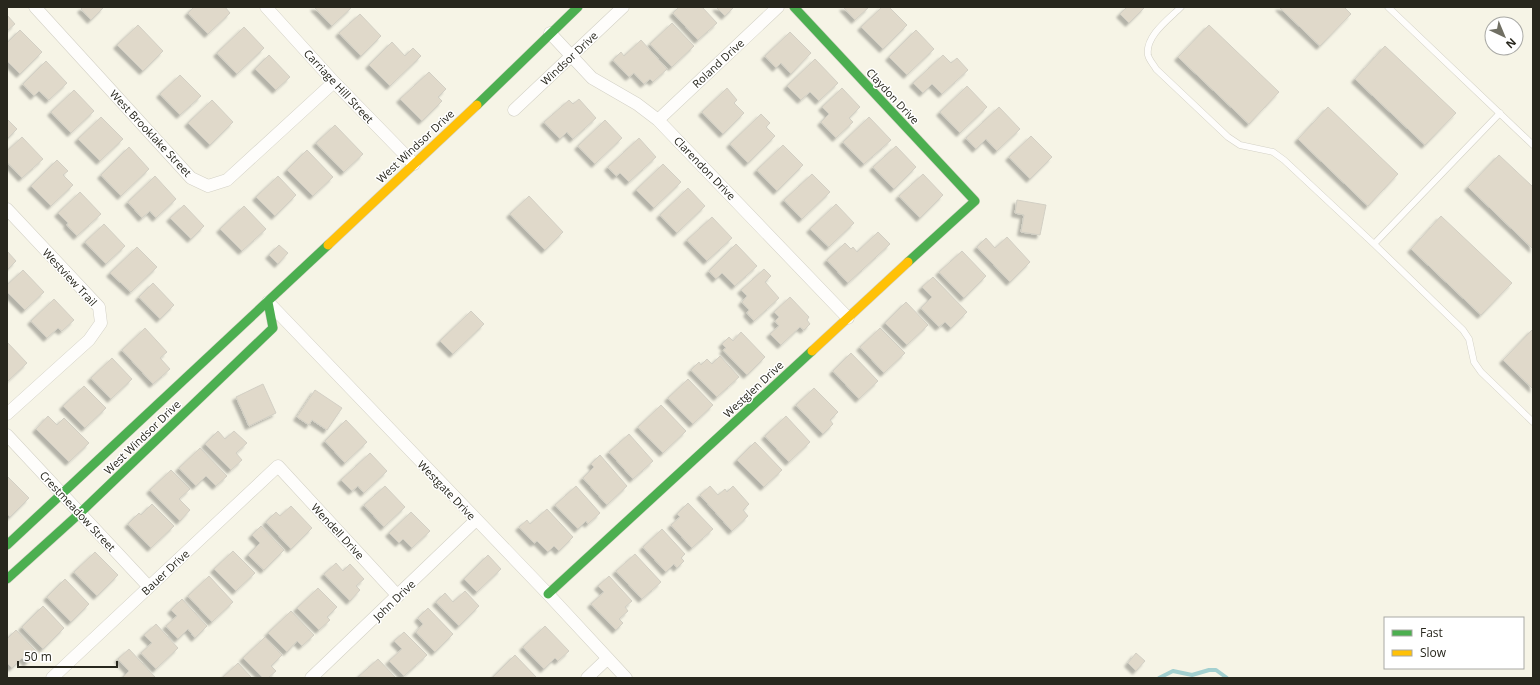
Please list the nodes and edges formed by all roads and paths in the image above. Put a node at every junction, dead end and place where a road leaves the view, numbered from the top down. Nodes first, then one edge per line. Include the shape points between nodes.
1 (35, 7) edge
2 (266, 7) edge
3 (578, 7) edge
4 (623, 7) edge
5 (778, 7) edge
6 (794, 7) edge
7 (1181, 7) edge
8 (1388, 7) edge
9 (550, 33) junction
10 (571, 56) junction
11 (334, 82) junction
12 (514, 110) dead end
13 (1500, 113) junction
14 (658, 120) junction
15 (1533, 145) edge
16 (414, 164) junction
17 (975, 201) joint
18 (7, 209) edge
19 (1374, 244) junction
20 (268, 302) junction
21 (848, 318) junction
22 (7, 414) edge
23 (1533, 422) edge
24 (7, 435) edge
25 (278, 466) joint
26 (62, 494) junction
27 (80, 513) junction
28 (476, 520) junction
29 (7, 545) edge
30 (7, 579) edge
31 (149, 587) junction
32 (548, 594) junction
33 (398, 596) junction
34 (608, 659) junction
35 (52, 678) edge
36 (311, 678) edge
37 (587, 678) edge
38 (626, 678) edge

1 - 11 street, West Brooklake Street via 191,178 208,186 227,180
2 - 11 street, Carriage Hill Street
3 - 9 street, West Windsor Drive
4 - 10 street, Windsor Drive
5 - 14 street, Roland Drive
6 - 17 street, Claydon Drive
7 - 19 lane via 1155,33 1149,45 1148,56 1156,69 1228,137 1240,145 1273,152 1284,160
8 - 13 lane
9 - 10 street, Clarendon Drive
9 - 16 street, West Windsor Drive
10 - 12 street, Windsor Drive
10 - 14 street, Clarendon Drive via 592,78 637,104
11 - 16 street, Carriage Hill Street
13 - 15 lane
13 - 19 lane
14 - 21 street, Clarendon Drive
16 - 20 street, West Windsor Drive
17 - 21 street, Westglen Drive
18 - 22 street, Westview Trail via 99,307 101,322 90,340
19 - 23 lane via 1463,330 1469,339 1474,362 1481,372
20 - 26 street, West Windsor Drive
20 - 27 street, West Windsor Drive via 273,328
20 - 28 street, Westgate Drive
21 - 32 street, Westglen Drive
24 - 26 street, Crestmeadow Street
25 - 31 street, Bauer Drive
25 - 33 street, Wendell Drive
26 - 27 street, Crestmeadow Street
26 - 29 street, West Windsor Drive
27 - 30 street, West Windsor Drive
27 - 31 street, Crestmeadow Street
28 - 32 street, Westgate Drive
28 - 33 street, John Drive
31 - 35 street, Bauer Drive
32 - 34 street, Westgate Drive
33 - 36 street, John Drive
34 - 37 street
34 - 38 street, Westgate Drive

